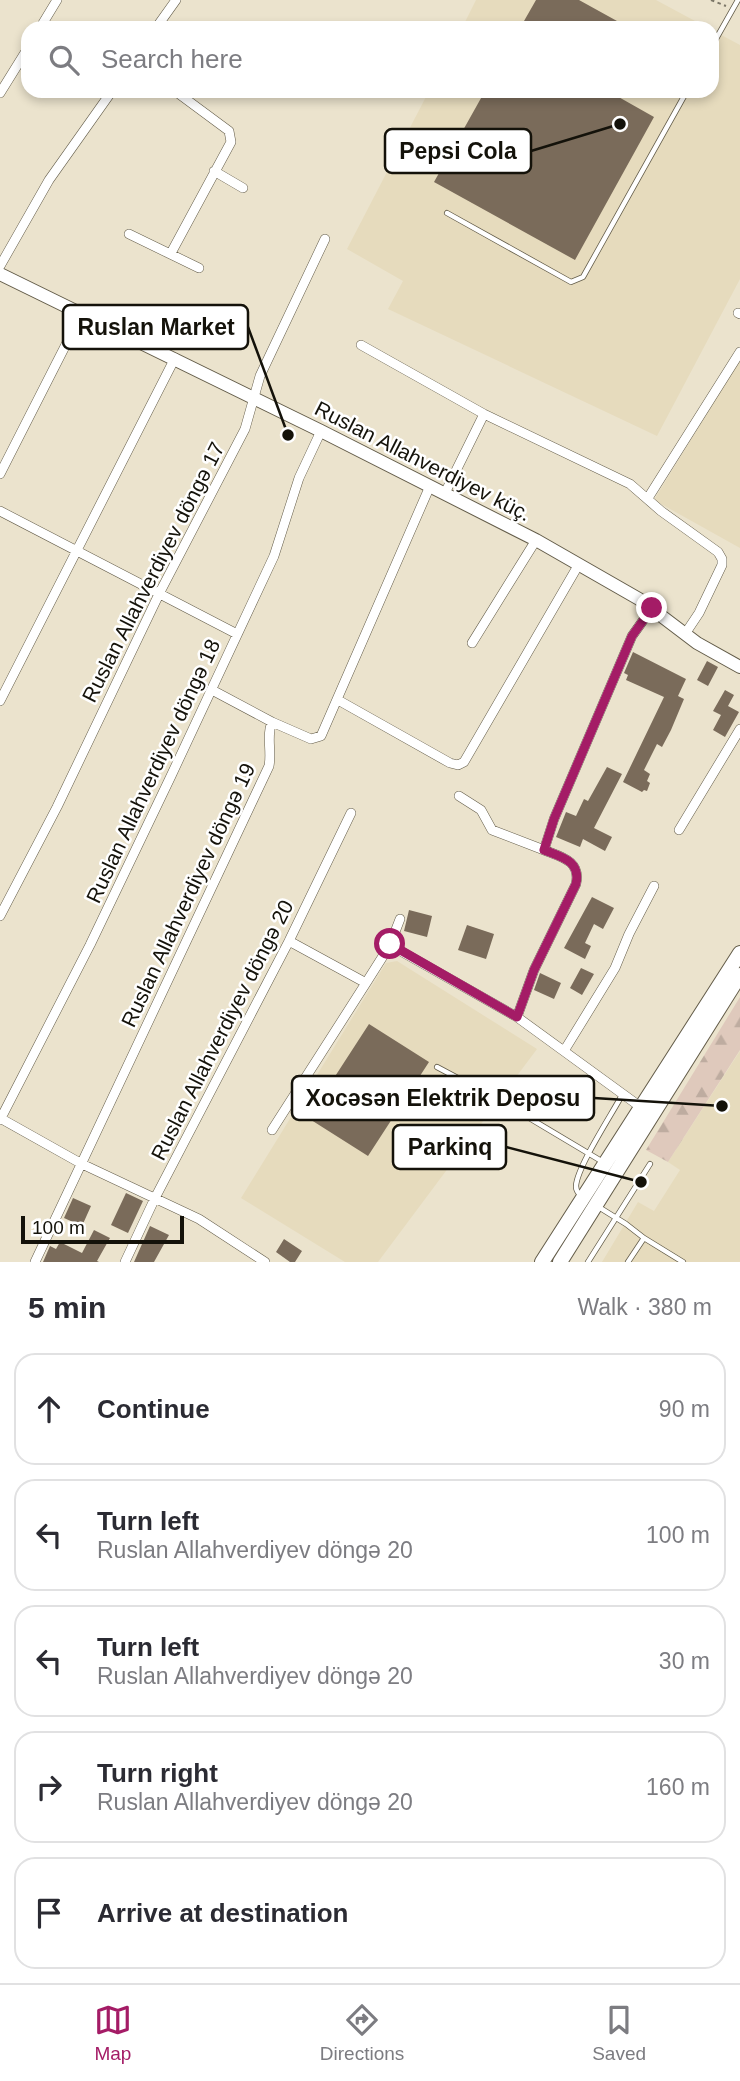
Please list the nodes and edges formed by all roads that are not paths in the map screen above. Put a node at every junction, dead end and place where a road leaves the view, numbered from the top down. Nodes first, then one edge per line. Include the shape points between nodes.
1 (57, 0) edge
2 (176, 0) edge
3 (738, 0) edge
4 (44, 21) edge
5 (161, 21) edge
6 (719, 34) edge
7 (21, 59) edge
8 (0, 93) edge
9 (107, 98) edge
10 (184, 98) edge
11 (683, 98) edge
12 (214, 171) junction
13 (243, 188) dead end
14 (447, 214) dead end
15 (129, 234) dead end
16 (326, 239) dead end
17 (171, 253) junction
18 (0, 266) edge
19 (199, 268) dead end
20 (0, 274) edge
21 (82, 313) junction
22 (361, 345) dead end
23 (740, 352) edge
24 (175, 358) junction
25 (255, 399) junction
26 (485, 414) junction
27 (321, 430) junction
28 (0, 474) edge
29 (430, 486) junction
30 (445, 493) junction
31 (648, 498) junction
32 (0, 511) edge
33 (536, 540) junction
34 (77, 552) junction
35 (579, 564) junction
36 (160, 592) junction
37 (652, 608) junction
38 (237, 634) junction
39 (685, 634) junction
40 (472, 643) dead end
41 (740, 667) edge
42 (212, 690) junction
43 (338, 700) junction
44 (0, 701) edge
45 (272, 722) junction
46 (740, 729) edge
47 (459, 796) dead end
48 (351, 813) dead end
49 (679, 831) dead end
50 (544, 850) junction
51 (654, 886) dead end
52 (0, 916) edge
53 (400, 919) dead end
54 (289, 941) junction
55 (390, 944) junction
56 (740, 953) edge
57 (740, 975) edge
58 (366, 984) junction
59 (517, 1017) junction
60 (564, 1051) junction
61 (437, 1067) dead end
62 (623, 1095) junction
63 (642, 1108) junction
64 (0, 1119) edge
65 (272, 1130) dead end
66 (590, 1154) junction
67 (82, 1164) junction
68 (607, 1164) junction
69 (650, 1164) dead end
70 (155, 1198) junction
71 (589, 1202) junction
72 (616, 1218) junction
73 (645, 1238) junction
74 (253, 1259) edge
75 (35, 1262) edge
76 (125, 1262) edge
77 (265, 1262) edge
78 (542, 1262) edge
79 (560, 1262) edge
80 (589, 1262) edge
81 (628, 1262) edge
82 (683, 1262) edge

1 - 4 street
2 - 5 street
3 - 6 lane
7 - 8 street
9 - 18 street via 49,180
10 - 12 street via 229,131 231,142
11 - 14 lane via 583,277 570,282
12 - 13 street
12 - 17 street
15 - 17 street
16 - 25 street, Ruslan Allahverdiyev döngə 17 via 260,376
17 - 19 street
20 - 21 street, Ruslan Allahverdiyev küç.
21 - 24 street, Ruslan Allahverdiyev küç.
21 - 28 street
22 - 26 street
23 - 31 street
24 - 25 street, Ruslan Allahverdiyev küç.
24 - 34 street
25 - 27 street, Ruslan Allahverdiyev küç.
25 - 36 street, Ruslan Allahverdiyev döngə 17 via 245,429
26 - 30 street
26 - 31 street via 630,484
27 - 29 street, Ruslan Allahverdiyev küç.
27 - 38 street, Ruslan Allahverdiyev döngə 18 via 299,478 274,556
29 - 30 street, Ruslan Allahverdiyev küç.
29 - 43 street
30 - 33 street, Ruslan Allahverdiyev küç.
31 - 39 street via 722,559
32 - 34 street
33 - 35 street, Ruslan Allahverdiyev küç.
33 - 40 street
34 - 36 street
34 - 44 street
35 - 37 street, Ruslan Allahverdiyev küç.
35 - 43 street via 464,762 450,763
36 - 38 street
36 - 52 street, Ruslan Allahverdiyev döngə 17
37 - 39 street, Ruslan Allahverdiyev küç.
37 - 50 street via 632,636
38 - 42 street, Ruslan Allahverdiyev döngə 18
39 - 41 street, Ruslan Allahverdiyev küç.
42 - 45 street
42 - 64 street, Ruslan Allahverdiyev döngə 18 via 90,945
43 - 45 street via 316,739
45 - 67 street, Ruslan Allahverdiyev döngə 19 via 269,766
46 - 49 street
47 - 50 street via 481,810 492,830
48 - 54 street, Ruslan Allahverdiyev döngə 20
50 - 59 street via 570,861 578,876
51 - 60 street via 615,968
53 - 55 street
54 - 58 street
54 - 70 street, Ruslan Allahverdiyev döngə 20
55 - 58 street
55 - 59 street
56 - 63 main road
57 - 71 main road
58 - 65 street
59 - 60 street
60 - 62 street
61 - 66 lane
62 - 63 street
62 - 66 lane
63 - 68 main road
64 - 67 street
66 - 68 lane
66 - 71 lane via 576,1185
67 - 70 street
67 - 75 street, Ruslan Allahverdiyev döngə 19
68 - 71 main road
69 - 72 lane
70 - 74 street via 211,1226
70 - 76 street, Ruslan Allahverdiyev döngə 20
71 - 72 lane
71 - 78 main road
71 - 79 main road
72 - 73 lane
72 - 80 lane
73 - 81 lane
73 - 82 lane
74 - 77 street

